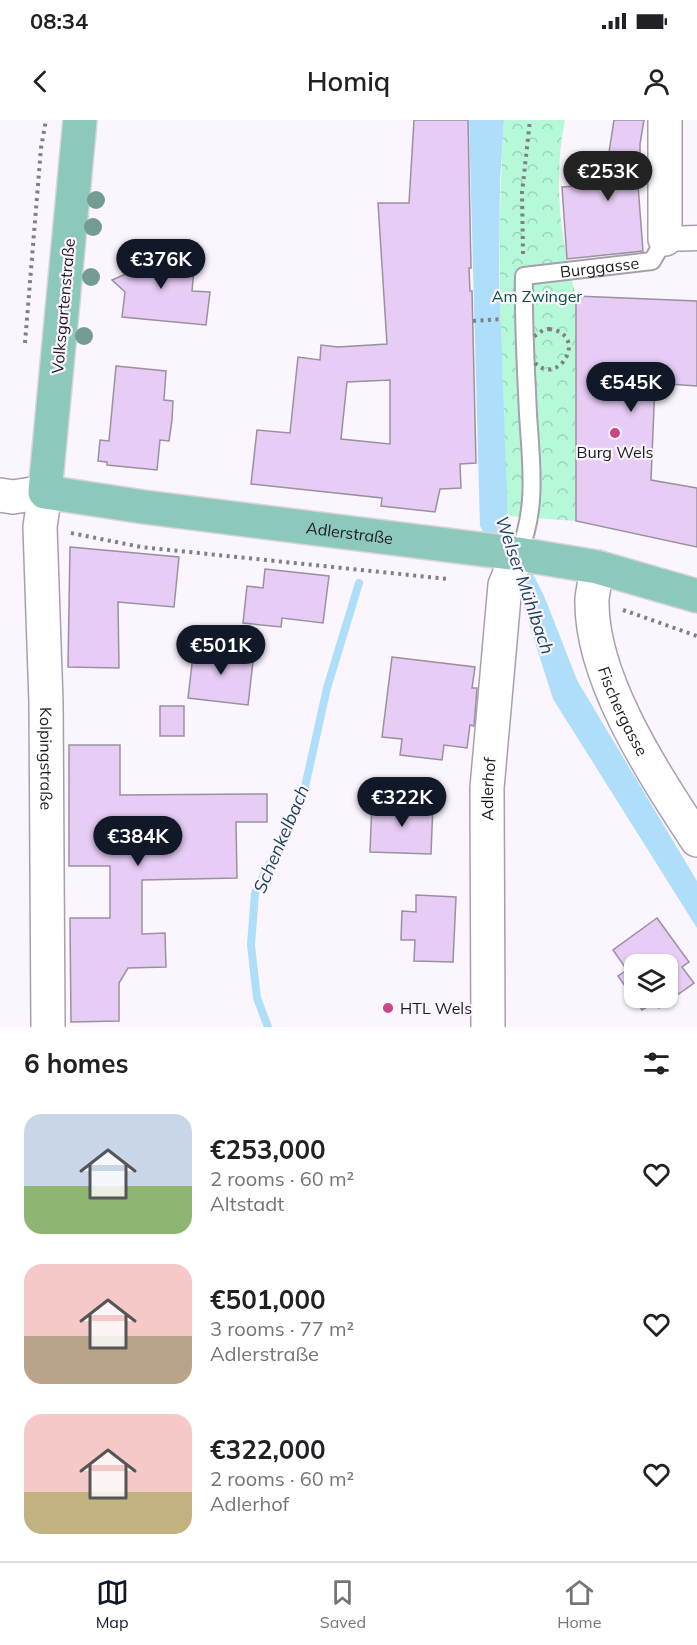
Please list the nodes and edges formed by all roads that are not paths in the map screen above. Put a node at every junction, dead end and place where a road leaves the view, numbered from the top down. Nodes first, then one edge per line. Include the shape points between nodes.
1 (80, 120) edge
2 (665, 120) edge
3 (697, 238) edge
4 (665, 239) junction
5 (45, 492) junction
6 (0, 495) edge
7 (516, 549) junction
8 (597, 567) junction
9 (697, 596) edge
10 (697, 840) edge
11 (48, 1027) edge
12 (488, 1027) edge

1 - 5 main road, Volksgartenstraße
2 - 4 street
3 - 4 street
4 - 7 lane, Burggasse via 652,261 524,276 532,494
5 - 6 street, Adlerstraße
5 - 7 main road, Adlerstraße via 380,538
5 - 11 street, Kolpingstraße via 40,527 46,703
7 - 8 main road, Adlerstraße
7 - 12 street, Adlerhof via 506,585 487,788
8 - 9 main road, Adlerstraße
8 - 10 street, Fischergasse via 592,599 598,648 612,693 660,783

